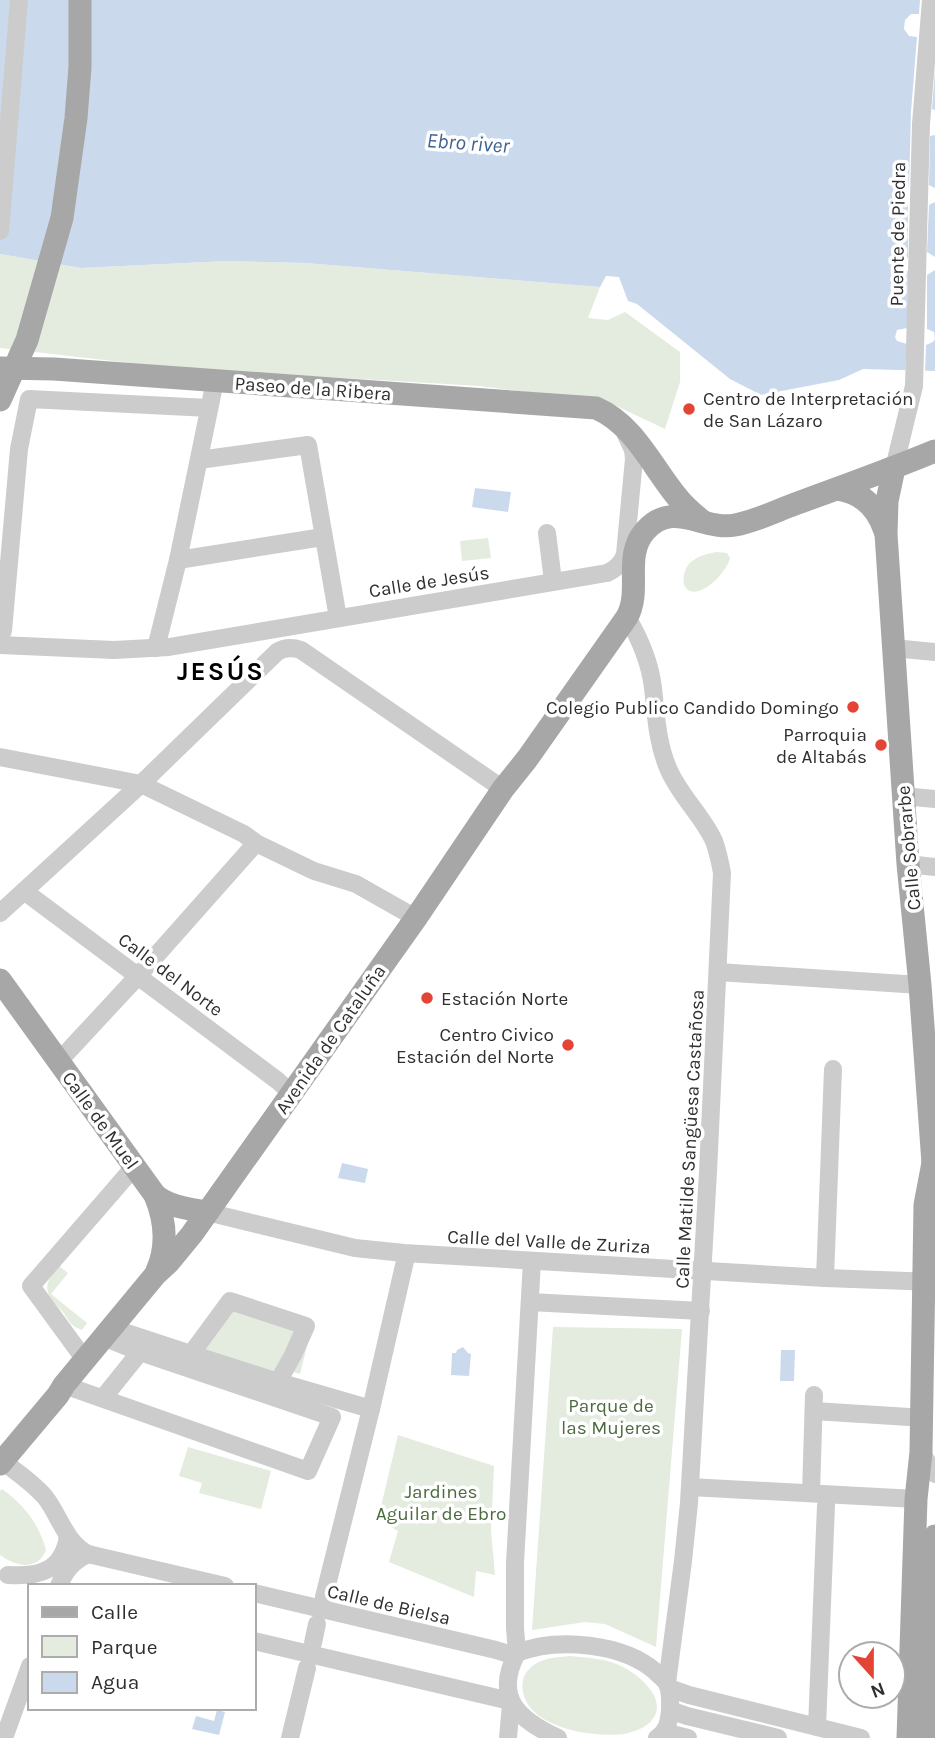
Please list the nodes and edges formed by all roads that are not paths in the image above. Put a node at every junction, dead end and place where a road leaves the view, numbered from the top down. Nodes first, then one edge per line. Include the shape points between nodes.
1 (19, 0) edge
2 (80, 0) edge
3 (931, 0) edge
4 (0, 231) edge
5 (7, 368) edge
6 (215, 381) junction
7 (0, 398) edge
8 (209, 408) junction
9 (621, 426) junction
10 (935, 452) edge
11 (199, 460) junction
12 (894, 468) junction
13 (837, 489) junction
14 (702, 521) junction
15 (547, 533) dead end
16 (886, 534) junction
17 (323, 537) junction
18 (178, 560) junction
19 (607, 572) junction
20 (554, 582) junction
21 (631, 607) junction
22 (338, 618) junction
23 (305, 625) junction
24 (258, 634) junction
25 (1, 638) edge
26 (156, 648) junction
27 (903, 649) dead end
28 (301, 650) junction
29 (935, 652) edge
30 (270, 659) junction
31 (0, 757) edge
32 (141, 784) junction
33 (503, 789) junction
34 (903, 796) junction
35 (935, 799) edge
36 (256, 843) junction
37 (908, 864) junction
38 (935, 867) edge
39 (24, 891) junction
40 (0, 913) edge
41 (416, 918) junction
42 (718, 972) junction
43 (924, 973) edge
44 (138, 976) junction
45 (0, 980) edge
46 (59, 1061) junction
47 (833, 1069) dead end
48 (931, 1081) edge
49 (291, 1093) junction
50 (934, 1166) edge
51 (135, 1167) junction
52 (155, 1195) junction
53 (207, 1212) junction
54 (405, 1261) dead end
55 (532, 1261) junction
56 (703, 1271) junction
57 (156, 1274) junction
58 (825, 1278) junction
59 (930, 1282) edge
60 (530, 1302) junction
61 (701, 1311) junction
62 (113, 1335) junction
63 (140, 1352) junction
64 (191, 1354) junction
65 (85, 1360) junction
66 (278, 1382) junction
67 (64, 1385) junction
68 (103, 1398) junction
69 (371, 1409) junction
70 (909, 1417) dead end
71 (921, 1452) junction
72 (1, 1462) edge
73 (935, 1474) edge
74 (690, 1487) junction
75 (771, 1491) junction
76 (811, 1493) junction
77 (881, 1497) junction
78 (916, 1499) junction
79 (826, 1505) junction
80 (68, 1536) junction
81 (935, 1536) edge
82 (88, 1553) junction
83 (4, 1572) edge
84 (60, 1584) edge
85 (217, 1584) edge
86 (28, 1586) edge
87 (256, 1593) edge
88 (324, 1597) dead end
89 (317, 1624) dead end
90 (256, 1641) edge
91 (313, 1643) dead end
92 (516, 1655) junction
93 (307, 1668) dead end
94 (28, 1672) edge
95 (668, 1686) junction
96 (510, 1702) junction
97 (670, 1710) junction
98 (817, 1727) junction
99 (662, 1736) edge
100 (4, 1738) edge
101 (290, 1738) edge
102 (508, 1738) edge
103 (558, 1738) edge
104 (688, 1738) edge
105 (778, 1738) edge
106 (861, 1738) edge
107 (908, 1738) edge
108 (930, 1738) edge

1 - 4 street
2 - 5 main road via 76,118 62,218 27,340
3 - 12 street, Puente de Piedra via 921,124 914,386
5 - 6 main road, Paseo de la Ribera
5 - 7 main road
6 - 8 street
6 - 9 main road, Paseo de la Ribera via 596,408
8 - 11 street
8 - 25 street via 29,399 19,449
9 - 14 main road, Paseo de la Ribera via 646,452 677,498
9 - 19 street via 633,450 633,472 625,554 618,567
10 - 12 main road
11 - 17 street via 307,445
11 - 18 street
12 - 13 main road
12 - 16 main road, Calle Sobrarbe
13 - 14 main road via 734,525
13 - 16 main road, Calle Sobrarbe via 869,502
14 - 21 main road via 673,516 641,535 635,548
15 - 20 street
16 - 34 main road, Calle Sobrarbe
17 - 18 street
17 - 22 street
18 - 26 street
19 - 20 street, Calle de Jesús
19 - 21 street via 622,580
20 - 22 street, Calle de Jesús
21 - 33 main road, Avenida de Cataluña
21 - 42 street, Calle Matilde Sangüesa Castañosa via 668,769 719,855
22 - 23 street, Calle de Jesús
23 - 24 street, Calle de Jesús
23 - 28 street
24 - 26 street, Calle de Jesús
24 - 30 street via 267,644
25 - 26 street, Calle de Jesús via 114,650
27 - 29 street
28 - 30 street via 285,648
28 - 33 street
30 - 32 street
31 - 32 street
32 - 36 street
32 - 39 street
33 - 41 main road, Avenida de Cataluña
34 - 35 street
34 - 37 main road, Calle Sobrarbe
36 - 41 street via 314,871 356,884
36 - 44 street
37 - 38 street
37 - 43 main road, Calle Sobrarbe
39 - 40 street
39 - 44 street, Calle del Norte
41 - 49 main road, Avenida de Cataluña
42 - 43 street
42 - 56 street, Calle Matilde Sangüesa Castañosa
43 - 48 main road, Calle Sobrarbe
44 - 46 street
44 - 49 street, Calle del Norte
45 - 46 main road, Calle de Muel
46 - 51 main road, Calle de Muel
47 - 58 street
48 - 50 main road, Calle Sobrarbe
49 - 53 main road, Avenida de Cataluña
50 - 59 main road, Calle Sobrarbe via 925,1205
51 - 52 main road, Calle de Muel
51 - 65 street via 30,1286
52 - 53 main road via 171,1205
52 - 57 main road, Calle de Muel via 164,1234
53 - 55 street, Calle del Valle de Zuriza via 355,1248
53 - 57 main road, Avenida de Cataluña
54 - 69 street
55 - 56 street, Calle del Valle de Zuriza
55 - 60 street
56 - 58 street, Calle del Valle de Zuriza
56 - 61 street, Calle Matilde Sangüesa Castañosa
57 - 62 main road, Avenida de Cataluña
58 - 59 street, Calle del Valle de Zuriza
59 - 71 main road, Calle Sobrarbe
60 - 61 street
60 - 92 street via 515,1563
61 - 74 street, Calle Matilde Sangüesa Castañosa
62 - 63 street
62 - 64 street
62 - 65 main road, Avenida de Cataluña
63 - 68 street
63 - 68 street via 332,1417 308,1471
64 - 66 street
64 - 66 street via 230,1301 306,1326
65 - 67 main road, Avenida de Cataluña
66 - 69 street
67 - 68 street
67 - 72 main road, Avenida de Cataluña
69 - 88 street
70 - 76 street via 814,1403
71 - 73 street
71 - 78 main road, Calle Sobrarbe
72 - 80 street via 43,1495
74 - 75 street
74 - 95 street, Calle Matilde Sangüesa Castañosa
75 - 76 street
75 - 79 street via 783,1502
76 - 77 street
77 - 78 street
77 - 79 street via 868,1507
78 - 107 main road, Calle Sobrarbe
79 - 98 street
80 - 82 street
80 - 83 street via 55,1565 29,1575
81 - 108 main road
82 - 84 street via 69,1567
82 - 85 street
83 - 86 street
87 - 92 street, Calle de Bielsa
89 - 91 street
90 - 96 street
92 - 95 street via 558,1646 592,1646 639,1660
92 - 96 street via 509,1673
93 - 101 street
94 - 100 street
95 - 97 street, Calle Matilde Sangüesa Castañosa
95 - 98 street
96 - 102 street
96 - 103 street via 525,1718
97 - 99 street, Calle Matilde Sangüesa Castañosa
97 - 105 street
98 - 106 street
99 - 104 street

